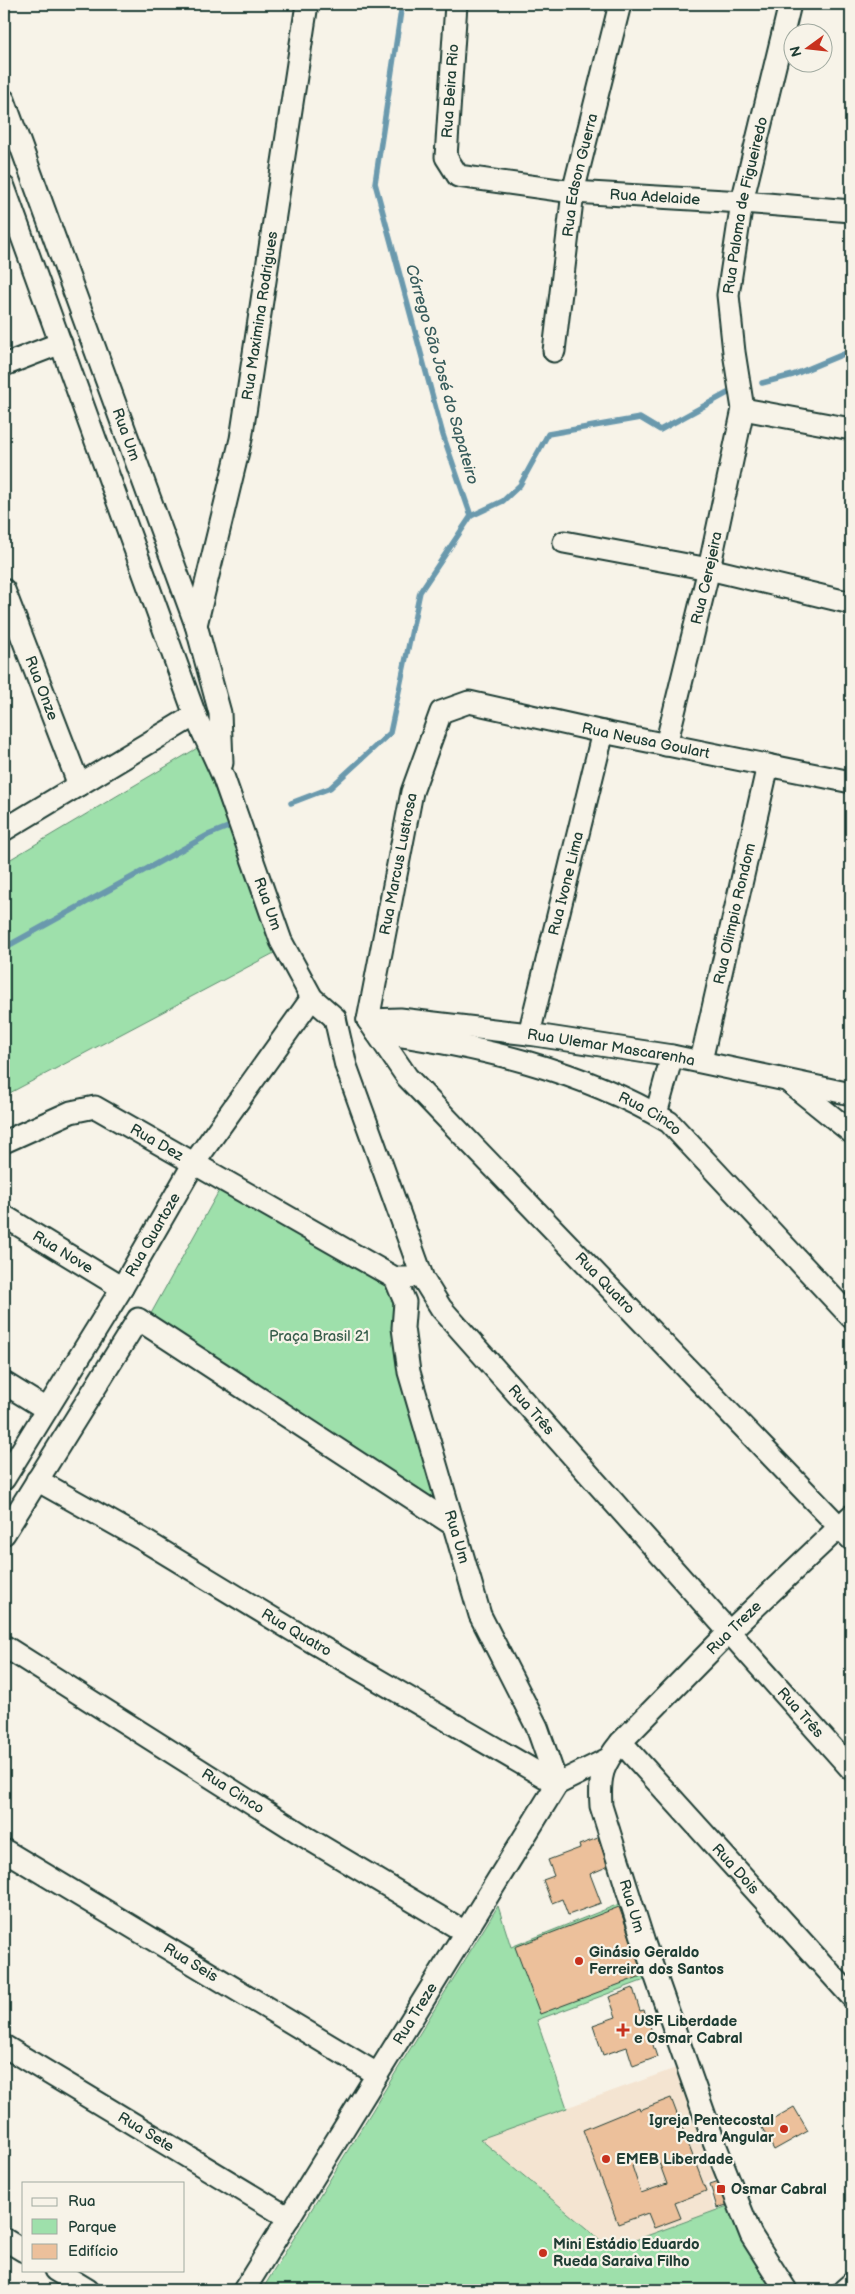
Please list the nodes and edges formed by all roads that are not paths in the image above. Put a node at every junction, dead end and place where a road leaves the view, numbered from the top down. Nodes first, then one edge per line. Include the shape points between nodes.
1 (307, 4) edge
2 (456, 4) edge
3 (620, 4) edge
4 (790, 4) edge
5 (4, 100) edge
6 (458, 176) joint
7 (4, 187) edge
8 (572, 192) junction
9 (742, 202) junction
10 (851, 212) edge
11 (61, 343) junction
12 (554, 351) dead end
13 (4, 365) edge
14 (743, 409) junction
15 (851, 428) edge
16 (564, 542) dead end
17 (709, 569) junction
18 (4, 590) edge
19 (851, 602) edge
20 (196, 625) junction
21 (441, 712) joint
22 (195, 714) junction
23 (604, 732) junction
24 (666, 745) junction
25 (768, 765) junction
26 (223, 776) junction
27 (851, 782) edge
28 (79, 785) junction
29 (4, 830) edge
30 (312, 998) junction
31 (334, 1018) junction
32 (372, 1026) junction
33 (530, 1034) junction
34 (672, 1056) junction
35 (702, 1061) junction
36 (786, 1079) junction
37 (851, 1094) edge
38 (656, 1114) junction
39 (851, 1132) edge
40 (4, 1142) edge
41 (194, 1163) junction
42 (4, 1216) edge
43 (396, 1278) junction
44 (423, 1279) junction
45 (122, 1288) junction
46 (851, 1317) edge
47 (4, 1383) edge
48 (40, 1417) junction
49 (51, 1458) junction
50 (4, 1479) edge
51 (37, 1480) junction
52 (9, 1514) edge
53 (452, 1524) junction
54 (848, 1527) edge
55 (4, 1534) edge
56 (729, 1632) junction
57 (4, 1646) edge
58 (621, 1742) junction
59 (606, 1760) junction
60 (851, 1768) edge
61 (557, 1784) junction
62 (4, 1850) edge
63 (465, 1932) junction
64 (851, 1996) edge
65 (4, 2046) edge
66 (377, 2074) junction
67 (289, 2218) junction
68 (4, 2239) edge
69 (22, 2250) edge
70 (59, 2272) edge
71 (851, 2284) edge
72 (88, 2290) edge
73 (244, 2290) edge
74 (786, 2290) edge
75 (844, 2290) edge

1 - 20 street, Rua Maximina Rodrigues via 241,439
2 - 6 street, Rua Beira Rio via 446,157
3 - 8 street, Rua Edson Guerra
4 - 9 street, Rua Paloma de Figueiredo
5 - 20 street, Rua Um
6 - 8 street, Rua Adelaide
7 - 11 street, Rua Um
8 - 9 street, Rua Adelaide
8 - 12 street, Rua Edson Guerra
9 - 10 street, Rua Adelaide
9 - 14 street, Rua Paloma de Figueiredo via 728,295
11 - 13 street
11 - 22 street, Rua Um
14 - 15 street
14 - 17 street, Rua Cerejeira
16 - 17 street
17 - 19 street
17 - 24 street, Rua Cerejeira
18 - 28 street, Rua Onze
20 - 26 street, Rua Um via 220,713
21 - 23 street, Rua Neusa Goulart via 469,702
21 - 32 street, Rua Marcus Lustrosa via 412,792
22 - 26 street, Rua Um
22 - 28 street
23 - 24 street, Rua Neusa Goulart
23 - 33 street, Rua Ivone Lima
24 - 25 street, Rua Neusa Goulart
25 - 27 street, Rua Neusa Goulart
25 - 35 street, Rua Olimpio Rondom
26 - 30 street, Rua Um via 281,941
28 - 29 street
30 - 31 street, Rua Um
30 - 41 street, Rua Quartoze
31 - 32 street
31 - 44 street, Rua Três via 346,1066
32 - 33 street, Rua Ulemar Mascarenha via 400,1019
32 - 38 street, Rua Cinco via 514,1057 582,1081
32 - 54 street, Rua Quatro via 407,1078
33 - 34 street, Rua Ulemar Mascarenha
34 - 35 street, Rua Ulemar Mascarenha
34 - 38 street
35 - 36 street, Rua Ulemar Mascarenha
36 - 37 street, Rua Ulemar Mascarenha
36 - 39 street
38 - 46 street, Rua Cinco via 684,1136
40 - 41 street, Rua Dez via 71,1112 95,1108
41 - 43 street, Rua Dez
41 - 45 street, Rua Quartoze
42 - 45 street, Rua Nove
43 - 44 street
43 - 53 street, Rua Um via 405,1302 403,1328 409,1372
44 - 56 street, Rua Três via 441,1308 479,1352
45 - 48 street, Rua Quartoze
47 - 48 street
48 - 49 street
48 - 50 street, Rua Quartoze
49 - 51 street
49 - 53 street via 138,1319
51 - 52 street
51 - 61 street, Rua Quatro
52 - 55 street
53 - 61 street, Rua Um via 480,1616 536,1727
54 - 56 street, Rua Treze
56 - 58 street, Rua Treze
56 - 60 street, Rua Três
57 - 63 street, Rua Cinco via 309,1840
58 - 59 street, Rua Um
58 - 64 street, Rua Dois
59 - 61 street
59 - 74 street, Rua Um via 600,1806 644,1943 713,2139 751,2235
61 - 63 street, Rua Treze
62 - 66 street, Rua Seis
63 - 66 street, Rua Treze
65 - 67 street, Rua Sete
66 - 67 street, Rua Treze
67 - 73 street, Rua Treze
68 - 69 street
70 - 72 street
71 - 75 street

